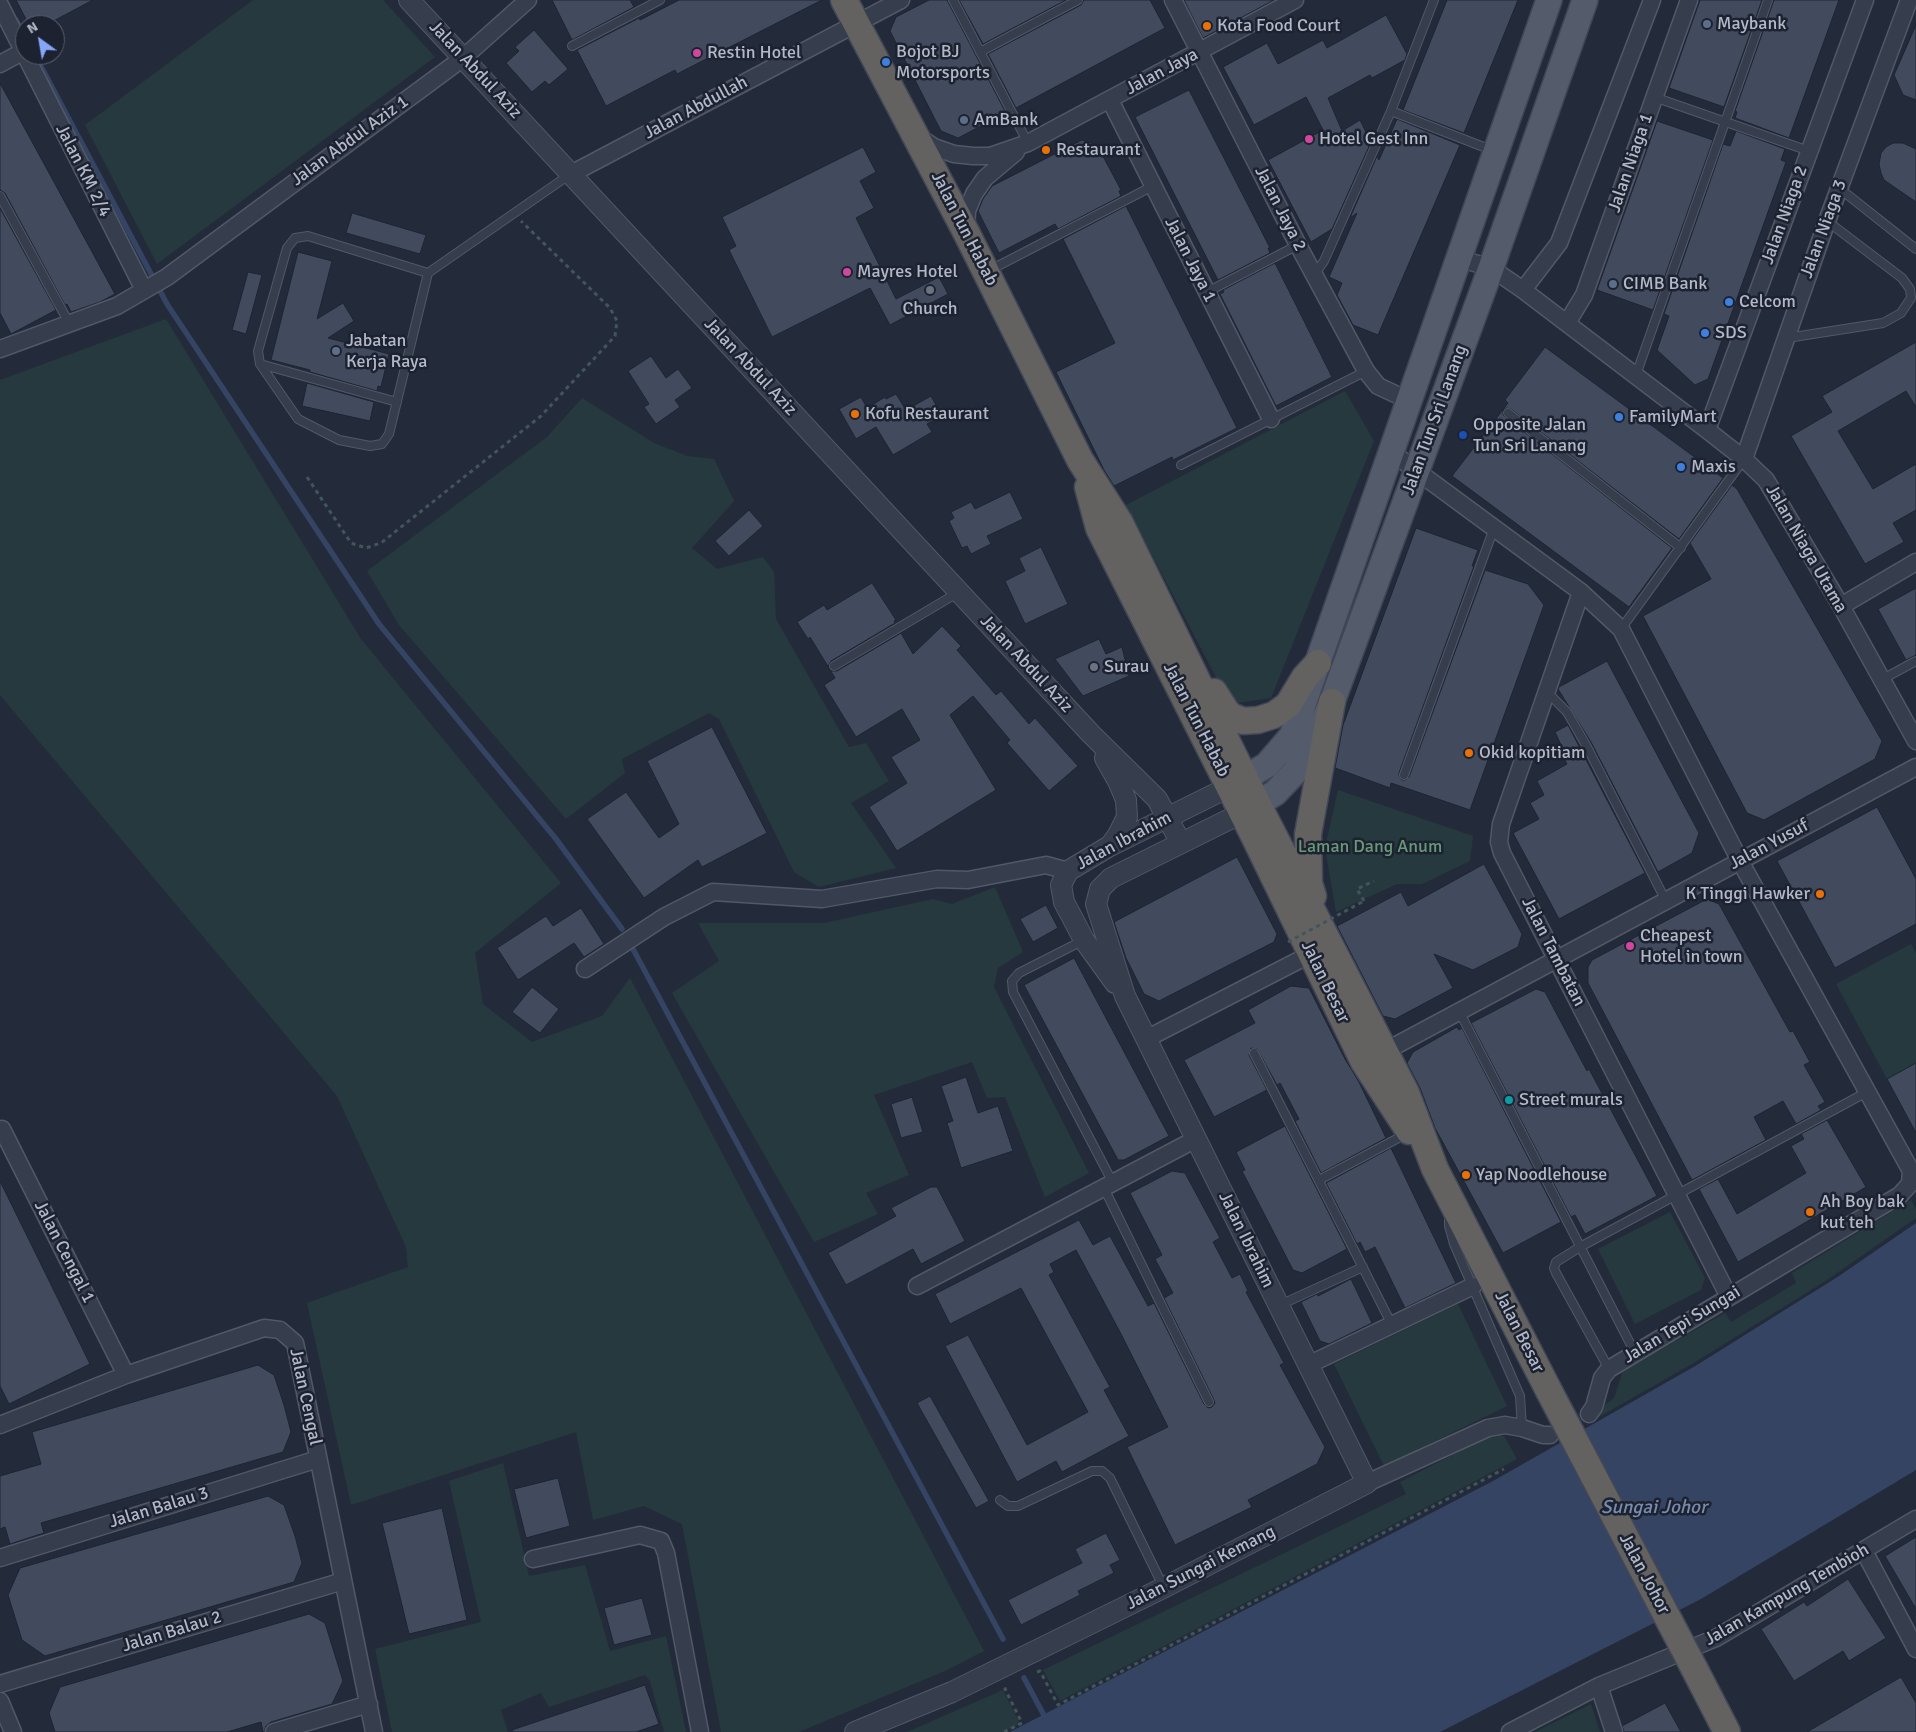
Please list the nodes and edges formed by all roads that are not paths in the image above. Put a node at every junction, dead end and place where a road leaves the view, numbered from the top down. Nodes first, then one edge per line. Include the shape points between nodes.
1 (409, 0) edge
2 (528, 0) edge
3 (660, 0) edge
4 (844, 0) edge
5 (901, 0) edge
6 (952, 0) edge
7 (1078, 0) edge
8 (1173, 0) edge
9 (1295, 0) edge
10 (1434, 0) edge
11 (1549, 0) edge
12 (1585, 0) edge
13 (1652, 0) edge
14 (1689, 0) edge
15 (1768, 0) edge
16 (1865, 0) edge
17 (1909, 0) edge
18 (0, 5) edge
19 (856, 23) junction
20 (15, 37) edge
21 (572, 46) dead end
22 (980, 52) junction
23 (1200, 52) junction
24 (15, 56) edge
25 (463, 58) junction
26 (0, 64) edge
27 (29, 65) edge
28 (1654, 97) junction
29 (1110, 100) junction
30 (1391, 111) junction
31 (1725, 122) junction
32 (914, 133) junction
33 (1028, 143) junction
34 (1808, 151) junction
35 (1495, 152) junction
36 (571, 174) junction
37 (1153, 186) junction
38 (1839, 188) junction
39 (0, 196) edge
40 (1827, 221) junction
41 (966, 232) junction
42 (1298, 245) junction
43 (1916, 249) edge
44 (1458, 258) junction
45 (1491, 268) junction
46 (986, 272) junction
47 (428, 273) junction
48 (1314, 275) junction
49 (148, 288) junction
50 (1523, 290) junction
51 (1207, 292) junction
52 (68, 323) junction
53 (1567, 324) junction
54 (1785, 338) junction
55 (0, 349) edge
56 (260, 364) junction
57 (1366, 371) junction
58 (1636, 375) junction
59 (1408, 400) junction
60 (397, 402) junction
61 (1508, 413) dead end
62 (1271, 419) junction
63 (1707, 430) junction
64 (1391, 452) junction
65 (1744, 459) junction
66 (1080, 460) junction
67 (1181, 465) dead end
68 (1417, 471) junction
69 (1494, 528) junction
70 (1681, 548) junction
71 (1916, 562) edge
72 (959, 592) junction
73 (1581, 592) junction
74 (1840, 606) junction
75 (1621, 629) junction
76 (1180, 645) junction
77 (1916, 661) edge
78 (1318, 663) junction
79 (834, 666) dead end
80 (1881, 680) junction
81 (1546, 692) junction
82 (1332, 702) junction
83 (1091, 734) junction
84 (1916, 741) edge
85 (1916, 767) edge
86 (1404, 775) dead end
87 (1237, 783) junction
88 (1250, 808) junction
89 (1168, 818) junction
90 (1181, 843) junction
91 (1108, 848) junction
92 (1740, 861) junction
93 (1068, 871) junction
94 (1666, 900) junction
95 (1324, 931) junction
96 (1084, 940) junction
97 (1311, 954) junction
98 (1556, 960) junction
99 (585, 969) dead end
100 (1125, 996) junction
101 (1459, 1012) junction
102 (1146, 1039) junction
103 (1254, 1053) dead end
104 (1375, 1057) junction
105 (1869, 1092) junction
106 (2, 1129) dead end
107 (1410, 1132) junction
108 (1196, 1139) junction
109 (1910, 1151) edge
110 (1435, 1169) junction
111 (1319, 1180) junction
112 (1108, 1185) junction
113 (1677, 1196) junction
114 (1450, 1197) junction
115 (1580, 1247) junction
116 (1363, 1267) junction
117 (916, 1286) dead end
118 (1473, 1286) junction
119 (1729, 1297) junction
120 (1278, 1306) junction
121 (1392, 1324) junction
122 (1635, 1353) junction
123 (1308, 1365) junction
124 (1609, 1368) junction
125 (126, 1375) junction
126 (1548, 1389) joint
127 (1209, 1402) dead end
128 (1589, 1414) dead end
129 (0, 1425) edge
130 (1522, 1428) junction
131 (1550, 1435) dead end
132 (318, 1459) junction
133 (1367, 1483) junction
134 (1000, 1500) dead end
135 (1916, 1520) edge
136 (1864, 1551) junction
137 (0, 1558) edge
138 (533, 1558) dead end
139 (343, 1581) junction
140 (1164, 1588) junction
141 (1916, 1649) edge
142 (0, 1684) edge
143 (1599, 1686) junction
144 (0, 1701) edge
145 (369, 1704) junction
146 (13, 1732) edge
147 (274, 1732) edge
148 (374, 1732) edge
149 (700, 1732) edge
150 (855, 1732) edge
151 (1510, 1732) edge
152 (1614, 1732) edge
153 (1727, 1732) edge

1 - 25 street, Jalan Abdul Aziz
2 - 25 street, Jalan Abdul Aziz 1
3 - 21 lane
4 - 19 highway, Jalan Tun Habab
5 - 19 street, Jalan Abdullah
6 - 22 lane
7 - 22 lane
8 - 23 street, Jalan Jaya 2
9 - 23 street, Jalan Jaya
10 - 30 lane
11 - 35 main road, Jalan Tun Sri Lanang
12 - 45 main road, Jalan Tun Sri Lanang
13 - 50 street, Jalan Niaga 1 via 1559,243
14 - 28 street, Jalan Niaga 1
15 - 31 lane
16 - 34 street, Jalan Niaga 2
17 - 38 street, Jalan Niaga 3
18 - 20 street, Jalan KM 2/4
19 - 32 highway, Jalan Tun Habab
19 - 36 street, Jalan Abdullah
22 - 33 lane
23 - 29 street, Jalan Jaya
23 - 42 street, Jalan Jaya 2
24 - 26 street
25 - 36 street, Jalan Abdul Aziz
25 - 49 street, Jalan Abdul Aziz 1
27 - 49 street, Jalan KM 2/4
28 - 31 lane
28 - 53 street, Jalan Niaga 1 via 1584,295
29 - 33 street, Jalan Jaya
29 - 37 street, Jalan Jaya 1
30 - 35 lane
30 - 48 lane via 1324,262
31 - 34 lane
31 - 58 lane
32 - 33 street, Jalan Jaya via 934,147 973,156 990,156
32 - 41 highway, Jalan Tun Habab
33 - 41 street, Jalan Jaya via 985,178 967,211
34 - 63 street, Jalan Niaga 2
35 - 44 main road, Jalan Tun Sri Lanang
36 - 47 lane
36 - 72 street, Jalan Abdul Aziz
37 - 46 lane
37 - 51 street, Jalan Jaya 1
38 - 40 street, Jalan Niaga 3
38 - 43 lane
39 - 52 lane
40 - 54 street, Jalan Niaga 3
40 - 54 lane via 1902,278 1910,289 1911,298 1901,313 1883,323
41 - 46 highway, Jalan Tun Habab
42 - 48 street, Jalan Jaya 2
42 - 51 lane
44 - 45 street, Jalan Niaga Utama
44 - 59 main road, Jalan Tun Sri Lanang
45 - 50 street, Jalan Niaga Utama
45 - 68 main road, Jalan Tun Sri Lanang
46 - 66 highway, Jalan Tun Habab
47 - 56 lane via 308,236 295,238 288,248 258,351
47 - 60 lane
48 - 57 street, Jalan Jaya 2
49 - 52 street, Jalan Abdul Aziz 1 via 117,306
50 - 53 street, Jalan Niaga Utama
51 - 62 street, Jalan Jaya 1
52 - 55 street, Jalan Abdul Aziz 1
53 - 58 street, Jalan Niaga Utama
54 - 65 street, Jalan Niaga 3
56 - 60 lane
56 - 60 lane via 298,419 339,440 370,446 382,444 389,434
57 - 59 street, Jalan Jaya 2 via 1378,386
57 - 62 lane
58 - 63 street, Jalan Niaga Utama
59 - 64 main road, Jalan Tun Sri Lanang
61 - 70 lane
62 - 67 lane
63 - 65 street, Jalan Niaga Utama
64 - 68 street
64 - 78 main road, Jalan Tun Sri Lanang
65 - 70 lane
65 - 74 street, Jalan Niaga Utama via 1766,480
66 - 76 highway, Jalan Tun Habab via 1120,523
66 - 87 highway, Jalan Tun Habab via 1099,528
68 - 69 street
68 - 82 main road, Jalan Tun Sri Lanang
69 - 73 street
69 - 86 lane
70 - 75 lane
71 - 74 street
72 - 79 lane
72 - 83 street, Jalan Abdul Aziz
73 - 75 street
73 - 81 street, Jalan Tambatan
74 - 80 street, Jalan Niaga Utama
75 - 92 street
76 - 78 highway via 1226,711 1243,721 1258,720 1288,705
76 - 87 highway, Jalan Tun Habab
77 - 80 lane
78 - 87 main road, Jalan Tun Sri Lanang via 1292,736 1267,765
80 - 84 street, Jalan Niaga Utama
81 - 94 lane via 1567,712
81 - 98 street, Jalan Tambatan via 1500,824 1499,842
82 - 88 main road, Jalan Tun Sri Lanang via 1313,745 1294,774 1274,793
82 - 95 highway via 1308,834 1309,883
83 - 89 street via 1157,799
83 - 91 street via 1126,800 1127,817
85 - 92 street, Jalan Yusuf
87 - 88 highway, Jalan Besar
87 - 89 street, Jalan Ibrahim
88 - 90 street, Jalan Ibrahim
88 - 95 highway, Jalan Besar
88 - 97 highway, Jalan Besar
89 - 90 street
89 - 91 street, Jalan Ibrahim
90 - 100 street, Jalan Ibrahim via 1111,878 1100,889 1096,904
91 - 93 street, Jalan Ibrahim
92 - 94 street, Jalan Yusuf
92 - 105 street
93 - 96 street, Jalan Ibrahim via 1061,886 1064,902
93 - 99 street via 1046,866 968,880 938,879 822,899 713,892 664,917
94 - 98 street, Jalan Yusuf
95 - 104 highway, Jalan Besar
96 - 100 street, Jalan Ibrahim
96 - 112 lane via 1019,973 1012,981 1013,992
97 - 102 street
97 - 104 highway, Jalan Besar
98 - 101 street, Jalan Yusuf
98 - 113 street, Jalan Tambatan
100 - 102 street, Jalan Ibrahim
101 - 104 street, Jalan Yusuf
101 - 115 lane
102 - 108 street, Jalan Ibrahim
103 - 111 lane
104 - 107 highway, Jalan Besar
104 - 110 highway, Jalan Besar via 1406,1093
105 - 109 street
105 - 113 lane, Jalan Tepi Sungai
106 - 125 street, Jalan Cengal 1
107 - 110 highway, Jalan Besar
107 - 111 lane
108 - 112 street
108 - 120 street, Jalan Ibrahim
109 - 119 street, Jalan Tepi Sungai via 1912,1177 1900,1195
110 - 114 highway, Jalan Besar
111 - 116 lane
112 - 117 street
112 - 127 lane
113 - 115 lane, Jalan Tepi Sungai
113 - 119 street, Jalan Tambatan
114 - 118 lane via 1449,1226
114 - 126 highway, Jalan Besar
115 - 122 lane
115 - 124 lane, Jalan Tepi Sungai via 1556,1262 1554,1268
116 - 120 lane
116 - 121 lane
118 - 121 street
118 - 130 lane via 1520,1396
119 - 122 street, Jalan Tepi Sungai
120 - 123 street, Jalan Ibrahim
121 - 123 street
122 - 124 street, Jalan Tepi Sungai
123 - 133 street, Jalan Ibrahim
124 - 128 street
125 - 129 street, Jalan Cengal
125 - 132 street, Jalan Cengal via 264,1328 280,1330 294,1343
126 - 153 highway, Jalan Johor, bridge
130 - 131 street, Jalan Sungai Kemang
130 - 133 street, Jalan Sungai Kemang via 1505,1425 1488,1428
132 - 137 street, Jalan Balau 3
132 - 139 street, Jalan Cengal
133 - 140 street, Jalan Sungai Kemang
134 - 140 lane via 1008,1506 1018,1506 1092,1471 1102,1471 1110,1478
135 - 136 street, Jalan Kampung Tembioh
136 - 141 street
136 - 143 street, Jalan Kampung Tembioh via 1716,1638
138 - 149 street via 640,1534 661,1542 666,1553
139 - 142 street, Jalan Balau 2
139 - 145 street, Jalan Cengal
140 - 150 street, Jalan Sungai Kemang via 952,1692
143 - 151 street, Jalan Kampung Tembioh
143 - 152 street
144 - 146 street
145 - 147 street
145 - 148 street, Jalan Cengal

